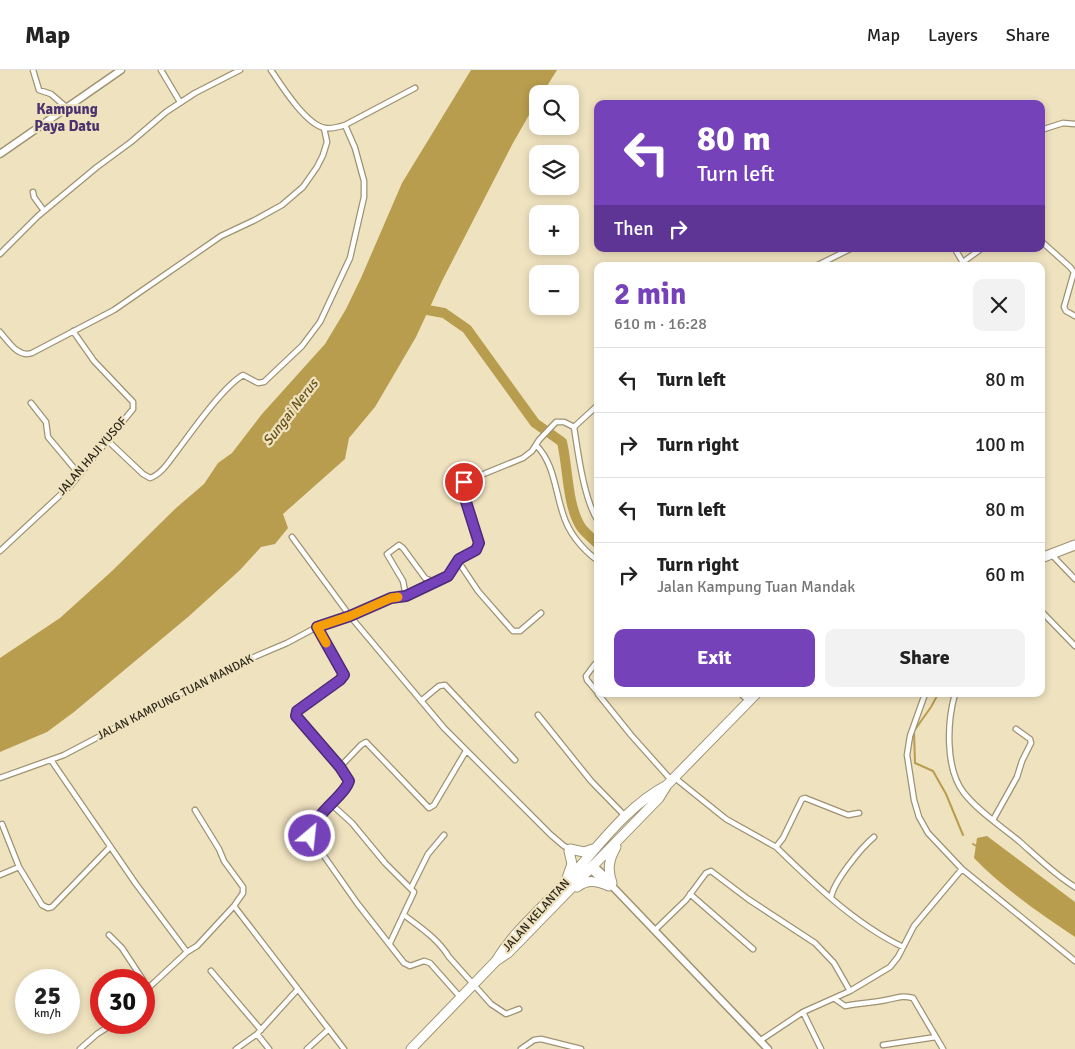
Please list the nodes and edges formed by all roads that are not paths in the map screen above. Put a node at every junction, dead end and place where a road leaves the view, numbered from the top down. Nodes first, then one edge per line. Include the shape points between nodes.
1 (33, 70) edge
2 (121, 70) edge
3 (160, 70) edge
4 (240, 70) edge
5 (271, 70) edge
6 (415, 88) dead end
7 (180, 102) junction
8 (66, 107) junction
9 (1075, 124) edge
10 (345, 125) junction
11 (324, 128) junction
12 (1045, 129) edge
13 (0, 154) edge
14 (33, 192) dead end
15 (44, 211) junction
16 (1045, 245) edge
17 (844, 252) edge
18 (978, 252) edge
19 (0, 254) edge
20 (824, 262) edge
21 (966, 262) edge
22 (1075, 316) edge
23 (73, 331) junction
24 (0, 332) edge
25 (31, 403) dead end
26 (594, 409) edge
27 (574, 427) junction
28 (107, 440) junction
29 (536, 445) junction
30 (80, 474) junction
31 (594, 515) edge
32 (292, 537) dead end
33 (1075, 545) edge
34 (0, 551) edge
35 (1051, 554) junction
36 (1045, 556) edge
37 (594, 557) edge
38 (458, 561) junction
39 (1075, 579) edge
40 (434, 582) junction
41 (406, 596) junction
42 (541, 613) dead end
43 (1045, 615) edge
44 (350, 616) junction
45 (317, 627) junction
46 (1075, 646) edge
47 (594, 665) edge
48 (594, 688) edge
49 (600, 697) edge
50 (744, 697) edge
51 (753, 697) edge
52 (924, 697) edge
53 (954, 697) edge
54 (421, 701) junction
55 (749, 701) junction
56 (538, 715) dead end
57 (1016, 729) dead end
58 (466, 751) junction
59 (51, 760) junction
60 (515, 760) dead end
61 (340, 767) junction
62 (0, 778) edge
63 (671, 781) junction
64 (330, 803) junction
65 (195, 810) dead end
66 (859, 813) dead end
67 (626, 817) junction
68 (993, 820) junction
69 (2, 824) dead end
70 (624, 834) junction
71 (444, 836) dead end
72 (874, 837) dead end
73 (110, 847) junction
74 (776, 847) junction
75 (596, 848) junction
76 (569, 849) junction
77 (585, 861) junction
78 (20, 868) junction
79 (592, 868) junction
80 (962, 869) junction
81 (0, 875) edge
82 (566, 883) junction
83 (611, 885) junction
84 (1075, 887) edge
85 (411, 888) junction
86 (690, 894) junction
87 (831, 898) junction
88 (560, 899) junction
89 (234, 906) junction
90 (404, 915) junction
91 (655, 930) junction
92 (109, 935) dead end
93 (390, 943) junction
94 (903, 947) junction
95 (752, 949) dead end
96 (187, 952) junction
97 (496, 961) junction
98 (1075, 961) edge
99 (135, 969) edge
100 (211, 971) dead end
101 (155, 981) edge
102 (473, 985) junction
103 (298, 989) junction
104 (850, 991) junction
105 (461, 998) junction
106 (835, 999) junction
107 (519, 1009) dead end
108 (803, 1012) junction
109 (329, 1029) junction
110 (259, 1032) junction
111 (97, 1034) edge
112 (936, 1037) junction
113 (764, 1045) edge
114 (883, 1045) dead end
115 (80, 1049) edge
116 (236, 1049) edge
117 (269, 1049) edge
118 (307, 1049) edge
119 (344, 1049) edge
120 (411, 1049) edge
121 (521, 1049) edge
122 (581, 1049) edge
123 (821, 1049) edge
124 (943, 1049) edge

1 - 8 street via 37,88 51,94
2 - 8 street
3 - 7 street
4 - 7 street
5 - 11 street via 308,118
6 - 10 street
7 - 15 street
8 - 13 street
9 - 12 street via 1063,123
10 - 11 street
10 - 28 street via 362,173 364,198 347,266 323,317 310,336 268,380 258,383 244,375 231,385 154,477 143,474
11 - 23 street via 327,142 323,155 310,179 298,192 269,213 221,236 122,306
14 - 15 street
15 - 19 street
16 - 22 street via 1074,272 1064,307
17 - 20 street
18 - 21 street
23 - 24 street via 27,354 19,352
23 - 28 street, JALAN HAJI YUSOF via 94,361 133,402 133,409
25 - 30 street via 46,422 48,436
26 - 27 street
27 - 29 street via 556,422
27 - 31 street
28 - 30 street, JALAN HAJI YUSOF
29 - 37 street via 551,467 570,530
29 - 38 street, JALAN KAMPUNG TUAN MANDAK via 523,458 464,482 462,489 479,543 476,550
30 - 34 street, JALAN HAJI YUSOF
32 - 44 street
33 - 35 highway
35 - 36 highway
35 - 39 street
38 - 40 street, JALAN KAMPUNG TUAN MANDAK via 451,573
38 - 42 street via 478,591 513,631 520,631
40 - 41 street, JALAN KAMPUNG TUAN MANDAK
40 - 41 street via 425,578 403,548 397,546 387,554 403,581
41 - 44 street, JALAN KAMPUNG TUAN MANDAK via 391,598
43 - 46 street
44 - 45 street, JALAN KAMPUNG TUAN MANDAK
44 - 54 street
45 - 59 street, JALAN KAMPUNG TUAN MANDAK via 233,666
45 - 61 street via 344,675 297,711 296,716
47 - 48 street via 586,676
49 - 63 street
50 - 55 street
51 - 55 highway, JALAN KELANTAN
52 - 80 street via 908,746 914,800 928,833
53 - 68 street via 949,724 955,775 969,799
54 - 58 street
54 - 60 street via 445,685
55 - 63 highway, JALAN KELANTAN
56 - 67 street
57 - 68 street via 1031,743
58 - 61 street via 434,805 429,808 366,742
58 - 76 street via 547,832
59 - 62 street, JALAN KAMPUNG TUAN MANDAK
59 - 73 street
61 - 64 street via 347,776 348,784
63 - 67 highway, JALAN KELANTAN
63 - 70 highway, JALAN KELANTAN
63 - 74 street via 726,819
64 - 85 street
64 - 93 street via 311,831 311,840
65 - 89 street via 243,888
66 - 74 street via 848,815 802,799
67 - 75 highway, JALAN KELANTAN
68 - 84 street
69 - 78 street
70 - 79 highway, JALAN KELANTAN
70 - 83 highway via 610,860
71 - 85 street via 428,854
72 - 87 street via 837,881
73 - 78 street via 48,908 42,905
73 - 96 street
74 - 87 street
75 - 76 highway via 584,852
75 - 77 highway, JALAN KELANTAN
76 - 77 street
76 - 82 highway via 572,864
77 - 79 street
77 - 82 highway, JALAN KELANTAN
78 - 81 street
79 - 83 street
79 - 88 highway, JALAN KELANTAN
80 - 94 street via 914,926
80 - 98 street
82 - 97 highway, JALAN KELANTAN via 503,949
83 - 88 highway via 589,880
83 - 91 street
85 - 90 street via 414,896
86 - 91 street
86 - 95 street
86 - 104 street via 706,873 715,873 748,899 815,942 834,963
87 - 94 street via 882,936
88 - 97 highway, JALAN KELANTAN via 508,953
89 - 96 street via 197,946
89 - 103 street
90 - 93 street
90 - 102 street via 439,944
91 - 113 street
92 - 99 street
93 - 105 street via 407,965 424,961 430,963
94 - 104 street via 890,967
96 - 101 street
97 - 102 highway
100 - 110 street
102 - 105 highway
102 - 107 street via 504,1013
103 - 109 street
103 - 110 street
104 - 106 street
105 - 120 highway
106 - 108 street
106 - 112 street via 846,1006 902,995 913,998
108 - 113 street
108 - 123 street
109 - 118 street
109 - 119 street
110 - 116 street
110 - 117 street
111 - 115 street
112 - 114 street
112 - 124 street
121 - 122 street via 541,1039

